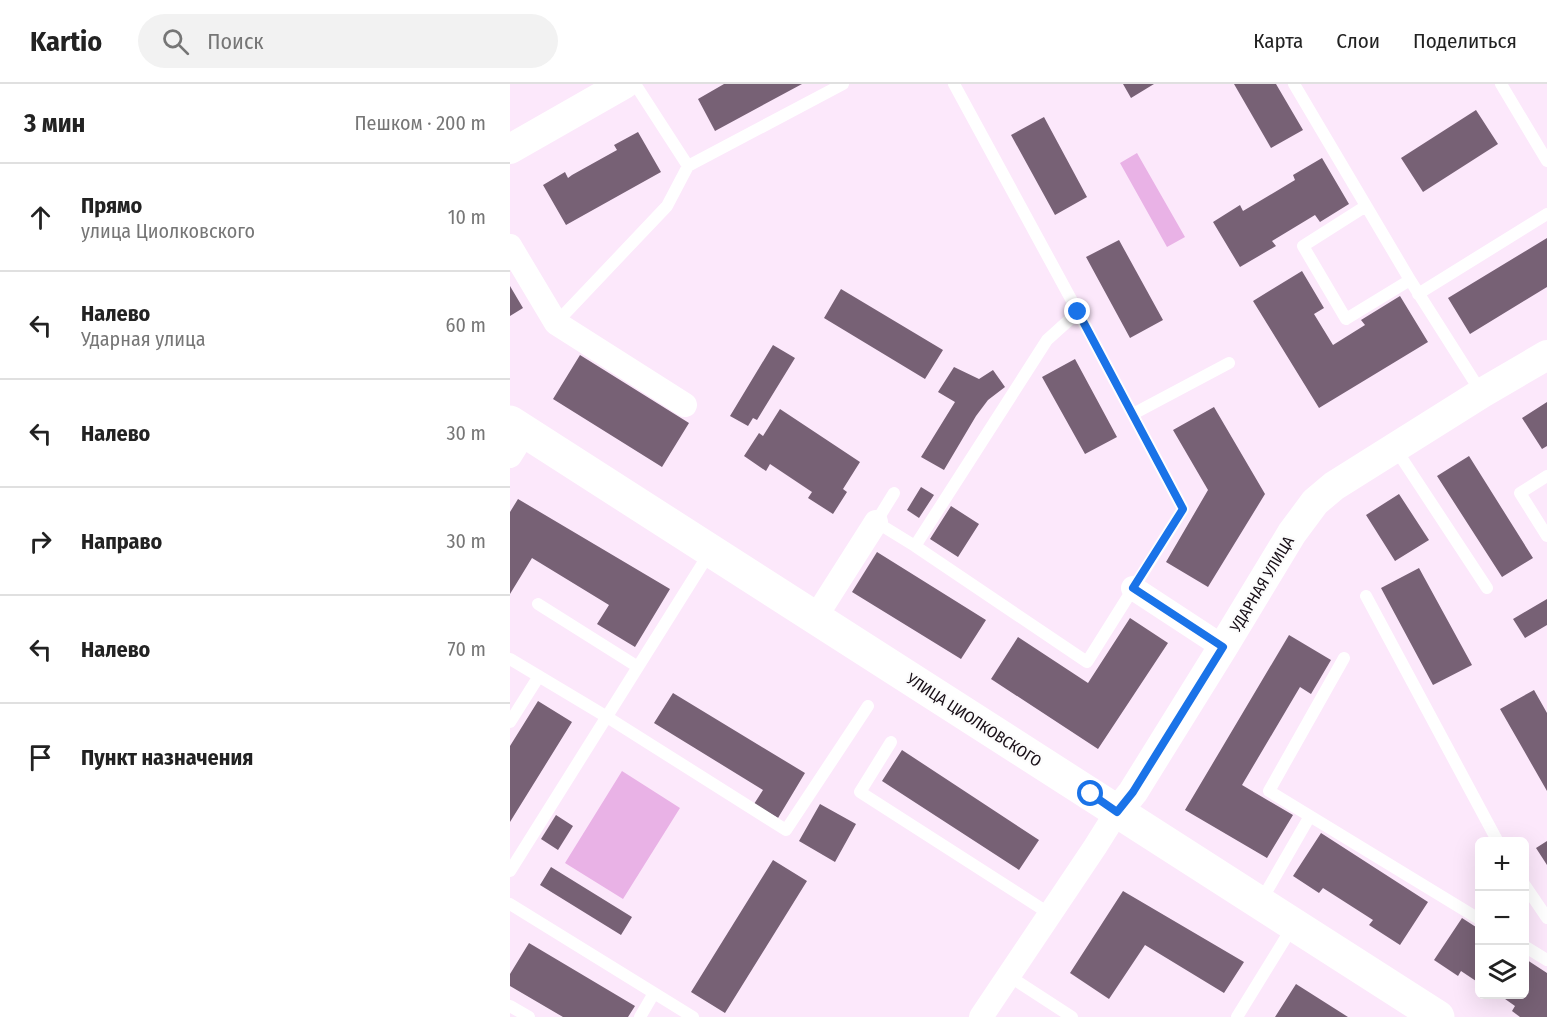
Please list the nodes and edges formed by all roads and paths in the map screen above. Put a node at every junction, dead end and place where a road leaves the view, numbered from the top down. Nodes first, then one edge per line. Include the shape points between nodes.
1 (624, 84) edge
2 (635, 84) edge
3 (954, 84) edge
4 (1294, 84) edge
5 (1501, 84) edge
6 (839, 85) edge
7 (510, 149) edge
8 (1547, 162) edge
9 (688, 165) junction
10 (1366, 206) junction
11 (1547, 214) edge
12 (510, 246) edge
13 (1410, 280) junction
14 (1418, 294) junction
15 (1078, 312) junction
16 (556, 322) junction
17 (1547, 355) edge
18 (1229, 363) dead end
19 (1482, 393) junction
20 (686, 405) dead end
21 (1133, 414) junction
22 (515, 437) edge
23 (1395, 448) junction
24 (1547, 476) edge
25 (894, 493) dead end
26 (876, 522) junction
27 (1547, 536) edge
28 (915, 546) junction
29 (711, 551) junction
30 (1133, 588) junction
31 (1487, 588) dead end
32 (1366, 596) dead end
33 (538, 604) dead end
34 (815, 618) junction
35 (1223, 647) junction
36 (510, 658) edge
37 (1344, 658) dead end
38 (638, 667) junction
39 (539, 676) junction
40 (868, 706) dead end
41 (607, 717) junction
42 (510, 722) edge
43 (891, 742) dead end
44 (1117, 812) junction
45 (1310, 816) junction
46 (1495, 837) edge
47 (510, 871) edge
48 (1529, 891) edge
49 (1260, 903) junction
50 (510, 904) edge
51 (1050, 914) junction
52 (1475, 917) edge
53 (1547, 918) edge
54 (1294, 925) junction
55 (1529, 949) edge
56 (1547, 960) edge
57 (1009, 976) junction
58 (654, 993) junction
59 (510, 1006) edge
60 (529, 1017) edge
61 (640, 1017) edge
62 (693, 1017) edge
63 (981, 1017) edge
64 (1072, 1017) edge
65 (1238, 1017) edge
66 (1438, 1017) edge

1 - 7 street
2 - 9 lane
3 - 15 lane
4 - 10 lane
5 - 8 lane
6 - 9 lane
9 - 16 lane via 667,207
10 - 13 lane
10 - 13 lane via 1303,246 1340,310 1346,319
11 - 14 lane
12 - 16 street
13 - 14 lane
14 - 19 lane
15 - 21 lane
15 - 28 lane via 1047,340
16 - 20 street
17 - 19 street, УДАРНАЯ УЛИЦА
18 - 21 lane
19 - 23 street, УДАРНАЯ УЛИЦА
21 - 30 lane via 1183,509
22 - 29 main road, УЛИЦА ЦИОЛКОВСКОГО
23 - 31 lane
23 - 35 street, УДАРНАЯ УЛИЦА via 1315,502
24 - 27 lane via 1520,493
25 - 26 lane
26 - 28 lane
26 - 34 street
28 - 30 lane via 1087,662
29 - 34 main road, УЛИЦА ЦИОЛКОВСКОГО
29 - 38 lane
30 - 35 street
32 - 46 lane
33 - 38 lane
34 - 44 main road, УЛИЦА ЦИОЛКОВСКОГО
35 - 44 street, УДАРНАЯ УЛИЦА
36 - 39 lane
37 - 45 lane via 1269,791
38 - 41 lane
39 - 41 lane
39 - 42 lane
40 - 41 lane via 786,830
41 - 47 lane
43 - 51 lane via 860,792
44 - 49 main road, УЛИЦА ЦИОЛКОВСКОГО
44 - 51 street, УДАРНАЯ УЛИЦА
45 - 49 lane
45 - 52 lane
48 - 53 lane
49 - 54 main road, УЛИЦА ЦИОЛКОВСКОГО
50 - 58 lane
51 - 57 street, УДАРНАЯ УЛИЦА
54 - 65 lane
54 - 66 main road, УЛИЦА ЦИОЛКОВСКОГО
55 - 56 lane
57 - 63 street, УДАРНАЯ УЛИЦА
57 - 64 lane
58 - 61 lane
58 - 62 lane
59 - 60 lane

